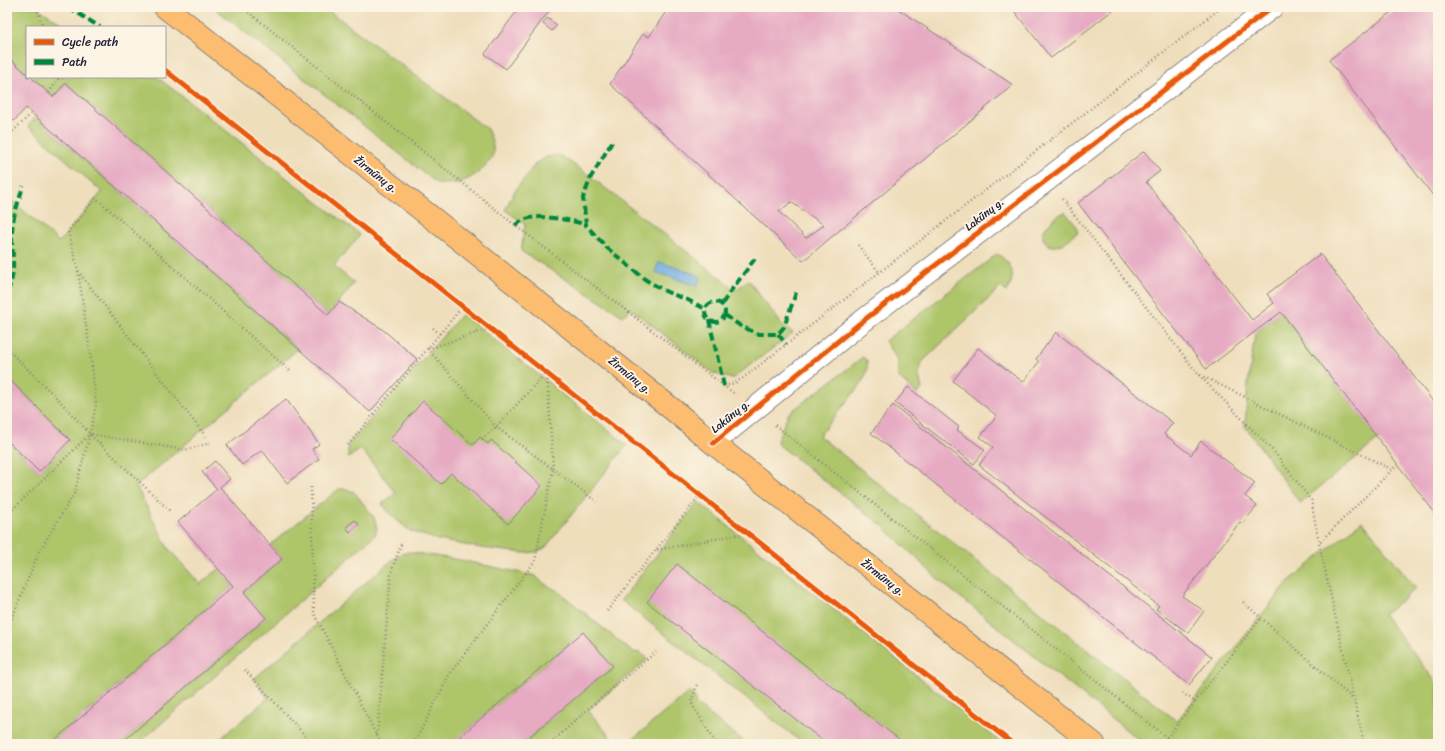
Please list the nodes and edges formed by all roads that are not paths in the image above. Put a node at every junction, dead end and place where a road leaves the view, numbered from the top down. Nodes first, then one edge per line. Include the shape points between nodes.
1 (165, 7) edge
2 (1272, 7) edge
3 (713, 443) junction
4 (1094, 744) edge

1 - 3 main road, Žirmūnų g.
2 - 3 street, Lakūnų g. via 858,324
3 - 4 main road, Žirmūnų g.

